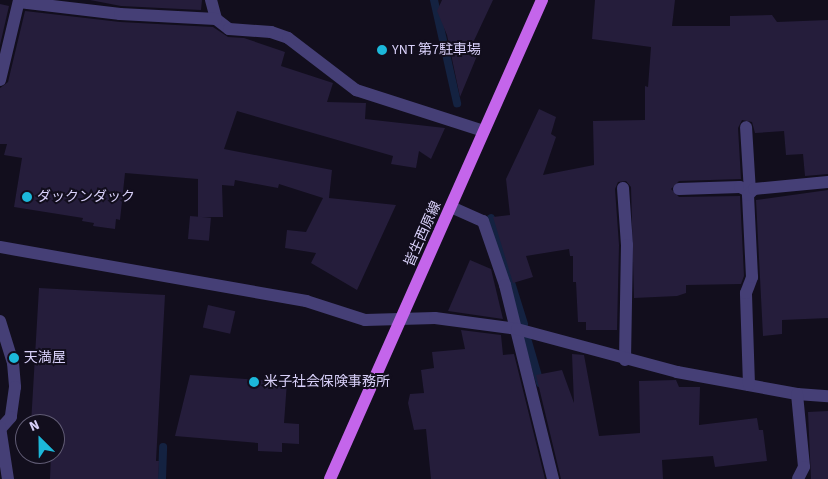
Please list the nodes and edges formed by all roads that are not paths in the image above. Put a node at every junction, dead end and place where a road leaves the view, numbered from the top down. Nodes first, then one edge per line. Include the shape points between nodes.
1 (211, 0) edge
2 (542, 0) edge
3 (19, 1) edge
4 (216, 18) junction
5 (0, 80) edge
6 (746, 127) dead end
7 (484, 132) junction
8 (828, 182) edge
9 (624, 188) dead end
10 (679, 190) dead end
11 (750, 192) junction
12 (451, 207) junction
13 (0, 247) edge
14 (399, 319) junction
15 (0, 321) edge
16 (517, 329) junction
17 (625, 360) junction
18 (749, 385) junction
19 (797, 394) junction
20 (828, 396) edge
21 (1, 428) edge
22 (8, 479) edge
23 (330, 479) edge
24 (553, 479) edge
25 (798, 479) edge

1 - 4 street
2 - 7 main road, 皆生西原線
3 - 4 street via 120,14
3 - 5 street
4 - 7 street via 230,29 271,32 288,38 356,90
6 - 11 street
7 - 12 main road, 皆生西原線
8 - 11 street
9 - 17 street via 627,245
10 - 11 street via 740,187
11 - 18 street via 752,277 746,293
12 - 14 main road, 皆生西原線
12 - 16 street via 482,221
13 - 14 street via 306,301 365,320
14 - 16 street via 435,318
14 - 23 main road, 皆生西原線
15 - 21 street via 15,387 11,416
16 - 17 street
16 - 24 street
17 - 18 street
18 - 19 street
19 - 20 street
19 - 25 street via 804,467
21 - 22 street

